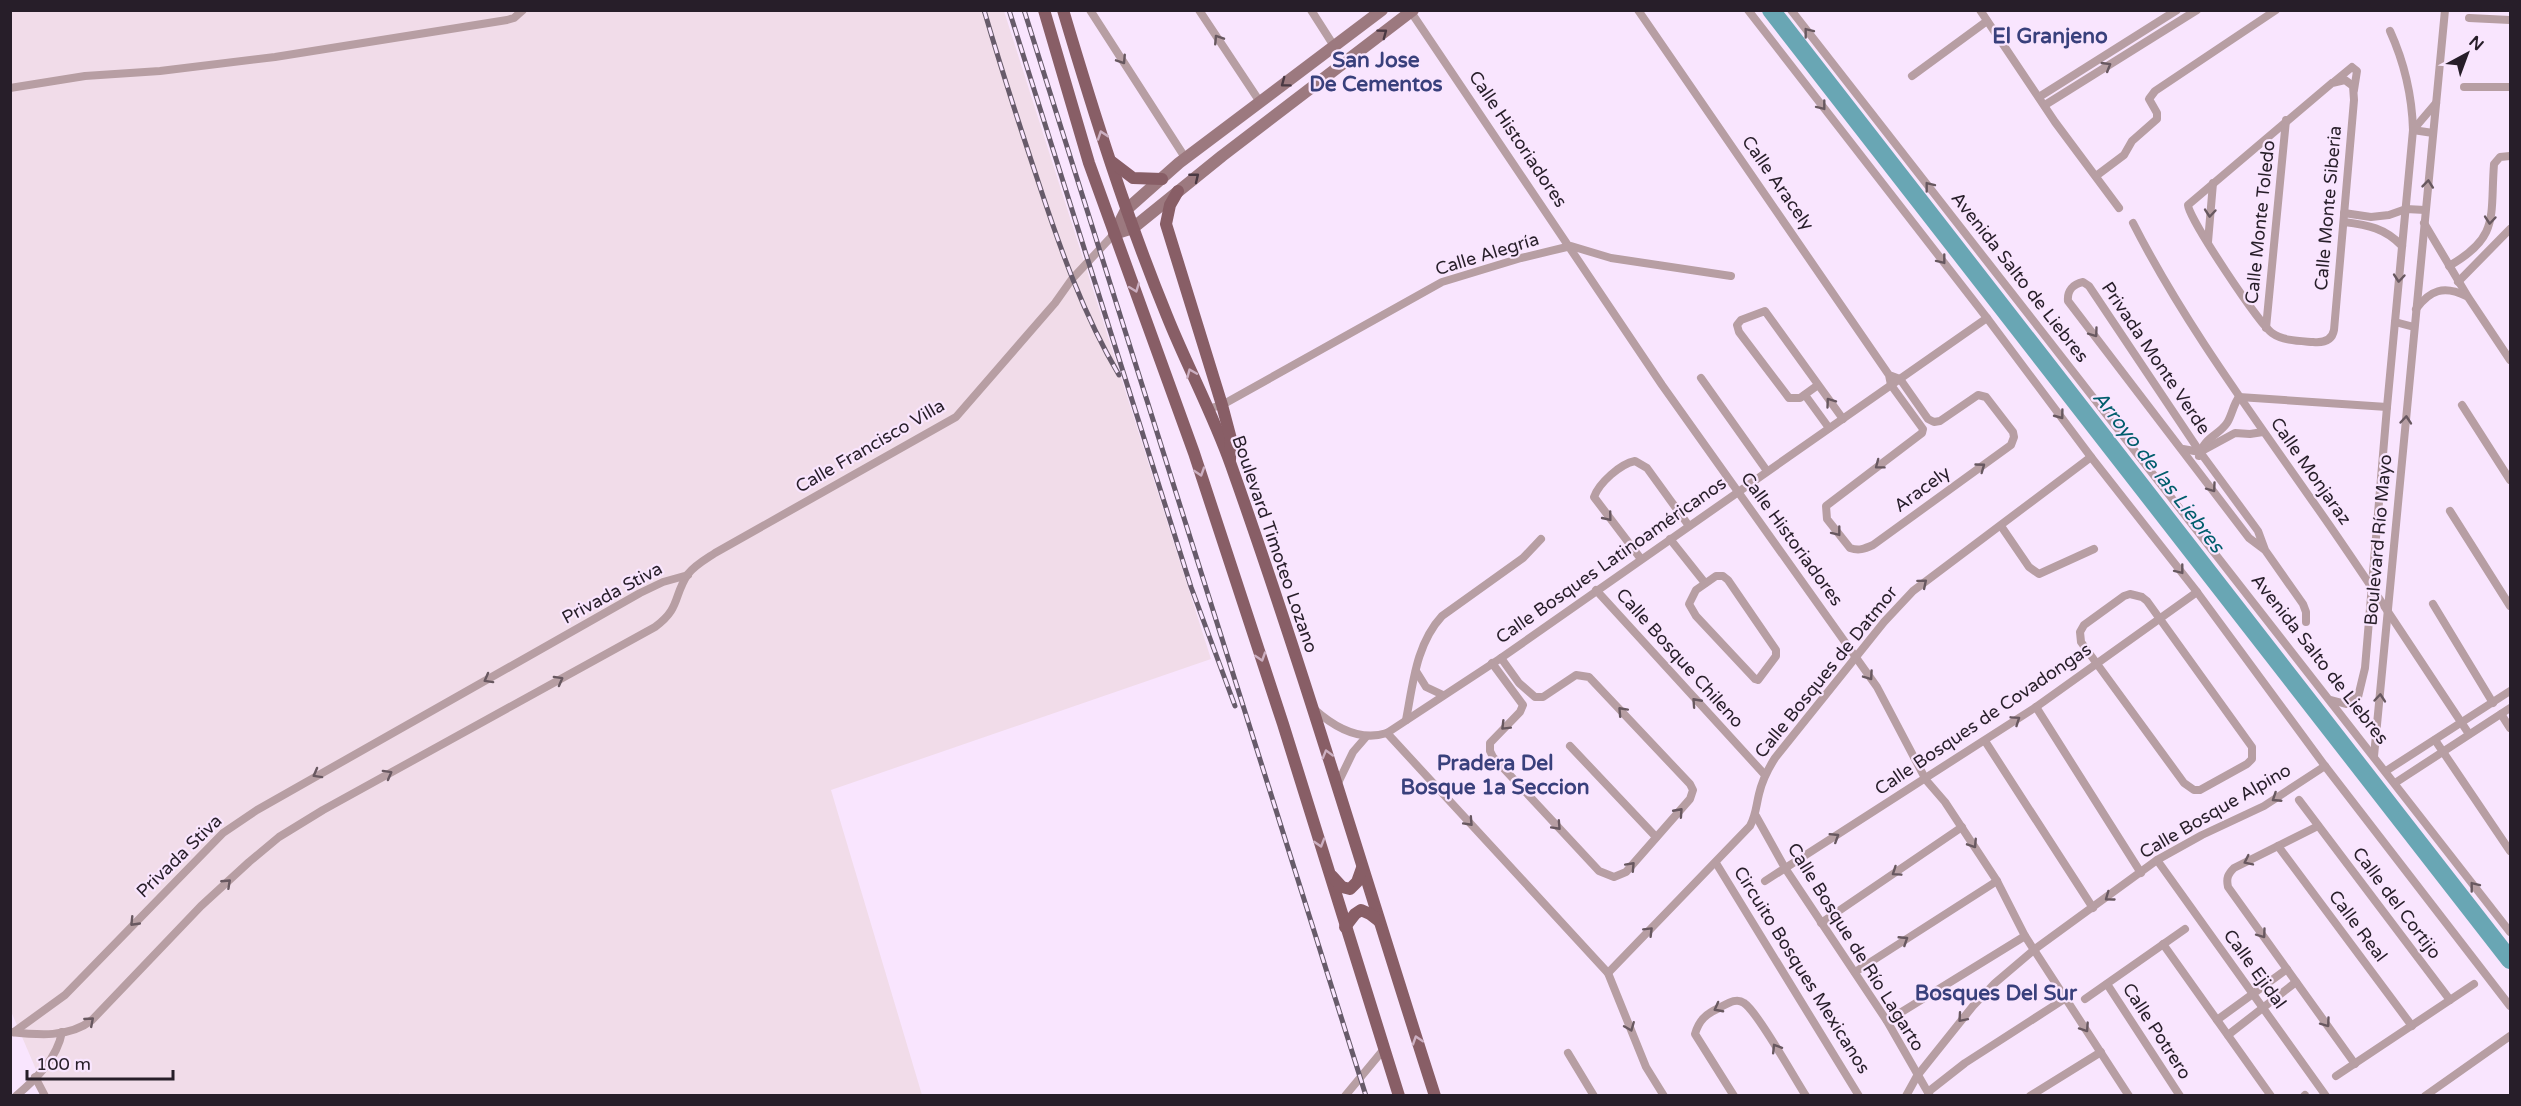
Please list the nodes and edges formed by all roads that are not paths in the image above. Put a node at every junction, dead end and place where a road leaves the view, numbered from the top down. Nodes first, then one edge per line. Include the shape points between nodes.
1 (523, 10) edge
2 (1044, 10) edge
3 (1063, 10) edge
4 (1090, 10) edge
5 (1199, 10) edge
6 (1311, 10) edge
7 (1638, 10) edge
8 (1748, 10) edge
9 (1791, 10) edge
10 (1980, 10) edge
11 (2177, 10) edge
12 (2276, 10) edge
13 (2445, 10) edge
14 (1380, 11) edge
15 (1412, 11) edge
16 (2196, 11) edge
17 (2469, 18) dead end
18 (2511, 20) edge
19 (1988, 21) junction
20 (2390, 32) dead end
21 (1335, 46) junction
22 (1912, 76) dead end
23 (2332, 83) junction
24 (2464, 87) dead end
25 (2511, 87) edge
26 (10, 88) edge
27 (2354, 90) junction
28 (2039, 97) junction
29 (1260, 102) junction
30 (2437, 102) junction
31 (2045, 105) junction
32 (2286, 120) junction
33 (2414, 130) junction
34 (2433, 133) junction
35 (2511, 156) edge
36 (1186, 159) junction
37 (1111, 161) junction
38 (2096, 176) junction
39 (1162, 178) junction
40 (2213, 183) junction
41 (1178, 191) junction
42 (2119, 208) dead end
43 (2406, 209) junction
44 (1126, 210) junction
45 (2425, 210) junction
46 (2344, 218) junction
47 (2133, 223) dead end
48 (2424, 223) junction
49 (1133, 228) junction
50 (2511, 229) edge
51 (1114, 234) junction
52 (2481, 242) junction
53 (2208, 243) junction
54 (1571, 246) junction
55 (2402, 246) junction
56 (2490, 249) junction
57 (2449, 267) junction
58 (1731, 276) dead end
59 (2458, 282) junction
60 (2468, 297) junction
61 (2416, 310) junction
62 (1987, 318) junction
63 (2395, 322) junction
64 (2414, 327) junction
65 (2266, 328) junction
66 (2511, 360) edge
67 (1889, 375) junction
68 (1701, 378) dead end
69 (1900, 379) junction
70 (1818, 385) junction
71 (1891, 385) junction
72 (1805, 394) junction
73 (2239, 397) junction
74 (1222, 405) junction
75 (2462, 405) dead end
76 (2386, 407) junction
77 (1208, 409) junction
78 (1843, 419) junction
79 (2228, 422) junction
80 (1829, 428) junction
81 (2264, 432) junction
82 (2235, 433) junction
83 (2183, 449) junction
84 (2200, 452) junction
85 (2091, 457) junction
86 (1230, 461) junction
87 (2197, 468) junction
88 (1767, 471) junction
89 (2511, 480) edge
90 (1738, 492) junction
91 (2450, 511) dead end
92 (1689, 526) junction
93 (2001, 526) junction
94 (1541, 539) dead end
95 (1670, 539) junction
96 (2094, 549) dead end
97 (2265, 550) junction
98 (1641, 559) junction
99 (688, 575) junction
100 (1705, 584) junction
101 (2371, 588) junction
102 (1596, 590) junction
103 (2197, 592) junction
104 (2433, 604) dead end
105 (2511, 606) edge
106 (2387, 614) junction
107 (2159, 618) junction
108 (2306, 622) dead end
109 (1501, 658) junction
110 (1857, 658) junction
111 (2097, 662) junction
112 (1492, 663) junction
113 (1416, 671) junction
114 (2511, 691) edge
115 (1443, 695) junction
116 (2331, 700) junction
117 (2493, 703) junction
118 (2036, 707) junction
119 (2511, 708) edge
120 (1314, 709) junction
121 (2501, 714) junction
122 (1406, 720) junction
123 (2461, 723) junction
124 (2511, 728) edge
125 (1386, 733) junction
126 (2469, 734) junction
127 (1366, 737) junction
128 (2435, 740) junction
129 (1985, 741) junction
130 (1570, 746) dead end
131 (2442, 750) junction
132 (2374, 756) junction
133 (2325, 766) junction
134 (2386, 771) junction
135 (1765, 775) junction
136 (1926, 780) junction
137 (2395, 783) junction
138 (1336, 787) junction
139 (2299, 800) dead end
140 (1756, 816) junction
141 (2319, 826) junction
142 (1962, 827) junction
143 (1656, 837) junction
144 (2277, 846) junction
145 (2511, 851) edge
146 (2157, 861) junction
147 (1716, 863) junction
148 (1362, 866) junction
149 (1785, 868) junction
150 (1329, 873) junction
151 (2141, 873) junction
152 (1765, 881) dead end
153 (1997, 881) junction
154 (2093, 908) junction
155 (1379, 921) junction
156 (1821, 923) junction
157 (1346, 927) junction
158 (2184, 929) dead end
159 (2511, 932) edge
160 (2025, 936) junction
161 (2163, 944) junction
162 (2035, 950) junction
163 (2287, 969) junction
164 (1855, 972) junction
165 (1608, 973) junction
166 (2296, 982) junction
167 (2107, 984) junction
168 (2474, 984) dead end
169 (2252, 995) junction
170 (2066, 998) junction
171 (2085, 999) dead end
172 (2450, 1000) junction
173 (2511, 1006) edge
174 (2263, 1008) junction
175 (2217, 1020) junction
176 (1887, 1021) junction
177 (2412, 1026) junction
178 (12, 1032) edge
179 (62, 1032) junction
180 (2228, 1035) junction
181 (2511, 1036) edge
182 (1384, 1049) junction
183 (2101, 1052) junction
184 (1568, 1053) dead end
185 (2355, 1064) junction
186 (1917, 1076) junction
187 (2336, 1076) dead end
188 (35, 1077) junction
189 (1929, 1094) edge
190 (16, 1095) edge
191 (45, 1095) edge
192 (1346, 1095) edge
193 (1399, 1095) edge
194 (1435, 1095) edge
195 (1593, 1095) edge
196 (1664, 1095) edge
197 (1734, 1095) edge
198 (1806, 1095) edge
199 (1859, 1095) edge
200 (1906, 1095) edge
201 (2030, 1095) edge
202 (2129, 1095) edge
203 (2180, 1095) edge
204 (2271, 1095) edge
205 (2326, 1095) edge
206 (2425, 1095) edge

1 - 26 street via 507,20 432,34
2 - 51 main road
37 -> 3 main road, Boulevard Timoteo Lozano
4 -> 36 street
29 -> 5 street
6 - 21 street
7 - 67 street, Calle Aracely
8 -> 62 street
116 -> 9 street, Avenida Salto de Liebres
10 - 19 street
11 - 28 street
12 - 38 street via 2155,91 2149,99 2157,119 2132,141 2124,155
13 - 30 street, Boulevard Río Mayo
14 - 21 main road
41 -> 15 main road
15 - 54 street, Calle Historiadores
31 -> 16 street
17 - 18 street
19 - 22 street
19 - 28 street
20 - 33 street, Boulevard Río Mayo via 2406,70
21 -> 29 main road
23 - 27 street via 2345,80
23 - 27 street, Calle Monte Siberia via 2352,67 2357,71
23 - 32 street
24 - 25 street
27 - 46 street, Calle Monte Siberia
28 - 31 street
29 - 36 main road
30 - 33 street
30 - 34 street, Boulevard Río Mayo
31 - 38 street
32 - 40 street
32 - 65 street, Calle Monte Toledo
33 - 34 street
33 - 43 street, Boulevard Río Mayo
45 -> 34 street, Boulevard Río Mayo
35 -> 52 street via 2500,157 2494,164 2489,230
36 - 39 main road
37 - 39 main road via 1133,178
37 - 44 main road, Boulevard Timoteo Lozano
38 - 42 street
39 - 44 main road
40 -> 53 street
40 - 53 street via 2188,205
41 - 49 main road
41 - 74 main road via 1166,224
43 - 45 street
43 - 46 street via 2380,217
43 - 55 street, Boulevard Río Mayo
44 - 49 main road, Boulevard Timoteo Lozano
44 - 51 main road
45 - 48 street, Boulevard Río Mayo
46 - 55 street via 2380,229
46 - 65 street, Calle Monte Siberia via 2333,334 2328,340 2315,342 2285,339
47 - 73 street, Calle Monjaraz via 2152,260
48 - 57 street
48 - 61 street, Boulevard Río Mayo
49 - 51 main road
77 -> 49 main road, Boulevard Timoteo Lozano
50 - 56 street
51 - 99 street, Calle Francisco Villa via 956,417 715,553
51 -> 150 main road via 1194,453
52 - 56 street
52 - 57 street
53 - 65 street
54 - 58 street via 1611,258
54 - 74 street, Calle Alegría via 1442,282
54 - 90 street, Calle Historiadores via 1662,386
55 -> 63 street, Boulevard Río Mayo
56 - 59 street
57 - 59 street
59 - 60 street
60 - 61 street via 2440,289
60 - 66 street
61 - 64 street, Boulevard Río Mayo
62 - 69 street, Calle Bosques Latinoaméricanos
62 -> 85 street
63 - 64 street
63 - 76 street, Boulevard Río Mayo
106 -> 64 street, Boulevard Río Mayo
67 - 69 street
67 - 71 street, Calle Aracely
68 - 88 street
69 - 71 street, Calle Bosques Latinoaméricanos
71 -> 69 street, Aracely via 1923,429 1922,433 1826,506 1827,519 1850,548 1859,550 1873,545 2014,440 2013,432 1986,397 1978,395 1934,422
70 - 72 street
70 - 72 street via 1765,311 1741,320 1737,325 1739,332 1789,398
78 -> 70 street
71 - 78 street, Calle Bosques Latinoaméricanos
72 - 80 street
73 - 76 street
73 - 79 street, Privada Monte Verde
73 - 81 street, Calle Monjaraz
74 - 77 street, Calle Alegría
74 - 86 main road via 1231,439
75 - 89 street
76 - 101 street, Boulevard Río Mayo
77 - 86 main road, Boulevard Timoteo Lozano
78 - 80 street, Calle Bosques Latinoaméricanos
79 - 82 street
79 - 84 street, Privada Monte Verde via 2206,440
80 - 88 street, Calle Bosques Latinoaméricanos
81 - 82 street, Privada Monte Verde
81 - 101 street, Calle Monjaraz
82 - 84 street, Privada Monte Verde
83 - 84 street, Privada Monte Verde
84 -> 83 street, Privada Monte Verde via 2089,286 2083,282 2074,285 2068,301
83 - 87 street, Privada Monte Verde
84 - 87 street, Privada Monte Verde
84 - 97 street, Privada Monte Verde via 2258,531
85 - 93 street, Calle Bosques de Datmor
85 -> 103 street
86 - 120 main road, Boulevard Timoteo Lozano
87 -> 97 street, Privada Monte Verde via 2249,538
88 - 90 street, Calle Bosques Latinoaméricanos
90 - 92 street, Calle Bosques Latinoaméricanos
90 - 110 street, Calle Historiadores
91 - 105 street
92 - 95 street, Calle Bosques Latinoaméricanos
92 -> 98 street via 1647,468 1641,462 1629,462 1600,485 1594,497
93 - 96 street via 2029,567 2039,574
110 -> 93 street, Calle Bosques de Datmor via 1893,611 1919,586
94 - 113 street via 1523,558 1431,627
95 - 98 street, Calle Bosques Latinoaméricanos
95 - 100 street
97 - 108 street, Privada Monte Verde via 2303,604
98 - 102 street, Calle Bosques Latinoaméricanos
99 -> 178 street, Privada Stiva via 640,593 257,810 223,833 65,995
179 -> 99 street, Privada Stiva via 81,1028 92,1020 201,906 279,837 655,627 674,608
100 - 100 street via 1692,596 1692,610 1755,679 1761,679 1776,650 1728,580 1720,576
101 - 106 street, Calle Monjaraz
101 - 116 street, Boulevard Río Mayo via 2361,692 2346,704
102 - 109 street, Calle Bosques Latinoaméricanos
135 -> 102 street, Calle Bosque Chileno
103 - 107 street, Calle Bosques de Covadongas
103 - 133 street
104 - 117 street
106 - 123 street, Calle Monjaraz
132 -> 106 street, Boulevard Río Mayo
107 - 111 street, Calle Bosques de Covadongas
107 - 111 street via 2142,597 2124,596 2080,632 2081,642
107 - 111 street via 2252,747 2252,759 2247,764 2200,790 2189,787
109 - 112 street, Calle Bosques Latinoaméricanos
143 -> 109 street via 1690,800 1690,784 1589,677 1576,675 1543,697 1535,697
110 - 135 street, Calle Bosques de Datmor
110 -> 136 street, Calle Historiadores via 1877,687
111 - 118 street, Calle Bosques de Covadongas
112 - 115 street, Calle Bosques Latinoaméricanos
112 -> 143 street via 1523,702 1520,712 1492,739 1490,751 1499,765 1599,871 1620,876
113 - 115 street via 1426,687
113 - 122 street
114 - 117 street
115 - 122 street, Calle Bosques Latinoaméricanos
116 - 132 street, Avenida Salto de Liebres
117 - 123 street
129 -> 118 street, Calle Bosques de Covadongas
118 - 151 street
119 - 121 street
120 - 127 street via 1338,726
138 -> 120 main road, Boulevard Timoteo Lozano
121 - 124 street
121 - 126 street
122 - 125 street, Calle Bosques Latinoaméricanos
123 - 126 street, Calle Monjaraz
123 - 128 street
125 - 127 street, Calle Bosques Latinoaméricanos
125 -> 165 street
126 - 131 street
127 - 138 street via 1353,752
128 - 131 street
128 - 134 street
129 - 136 street, Calle Bosques de Covadongas
129 - 154 street
130 - 143 street
131 - 137 street
131 - 145 street
132 - 134 street, Avenida Salto de Liebres
133 -> 146 street, Calle Bosque Alpino via 2264,806
133 - 173 street
134 - 137 street, Avenida Salto de Liebres
135 - 140 street, Calle Bosques de Datmor
136 - 142 street, Calle Historiadores
149 -> 136 street, Calle Bosques de Covadongas
159 -> 137 street, Avenida Salto de Liebres
138 - 148 main road, Boulevard Timoteo Lozano
139 - 141 street, Calle del Cortijo
140 - 147 street, Calle Bosques de Datmor
140 - 149 street, Calle Bosque de Río Lagarto
141 - 144 street
141 - 172 street, Calle del Cortijo
142 -> 153 street, Calle Historiadores
142 -> 156 street
144 -> 163 street via 2234,868 2227,881
144 - 177 street, Calle Real
146 - 151 street, Calle Bosque Alpino
146 - 169 street, Calle Ejidal
165 -> 147 street, Calle Bosques de Datmor
147 - 199 street, Circuito Bosques Mexicanos
148 - 150 main road via 1350,889 1342,887
148 - 155 main road, Boulevard Timoteo Lozano
149 - 152 street, Calle Bosques de Covadongas
149 - 156 street, Calle Bosque de Río Lagarto
150 - 157 main road
151 -> 154 street, Calle Bosque Alpino
153 - 160 street, Calle Historiadores
164 -> 153 street
154 - 162 street, Calle Bosque Alpino
155 - 157 main road via 1361,910
194 -> 155 main road, Boulevard Timoteo Lozano
156 - 164 street, Calle Bosque de Río Lagarto
157 - 182 main road
158 - 161 street, Calle Potrero
160 - 162 street, Calle Historiadores
160 - 176 street
161 - 167 street, Calle Potrero
161 - 175 street
162 - 170 street, Calle Historiadores
162 -> 186 street, Calle Bosque Alpino via 1973,1006
163 - 166 street
163 - 169 street
164 - 176 street, Calle Bosque de Río Lagarto
165 -> 196 street via 1646,1068
166 - 174 street
166 -> 185 street
167 - 171 street, Calle Potrero
167 - 203 street, Calle Potrero
168 - 172 street
169 - 174 street, Calle Ejidal
169 - 175 street
170 -> 183 street, Calle Historiadores
170 - 189 street via 1959,1067
172 - 177 street
174 - 180 street
174 - 205 street, Calle Ejidal
175 - 180 street
176 - 186 street, Calle Bosque de Río Lagarto
177 - 185 street
178 - 179 street, Privada Stiva
179 - 188 street via 55,1054
180 - 204 street
181 - 206 street
182 - 192 street
182 - 193 main road
183 - 201 street
183 - 202 street, Calle Historiadores
184 - 195 street
185 - 187 street
186 - 189 street, Calle Bosque de Río Lagarto
186 - 200 street, Calle Bosque Alpino
188 - 190 street
188 - 191 street
198 -> 197 street via 1754,1014 1737,1000 1702,1018 1695,1034

